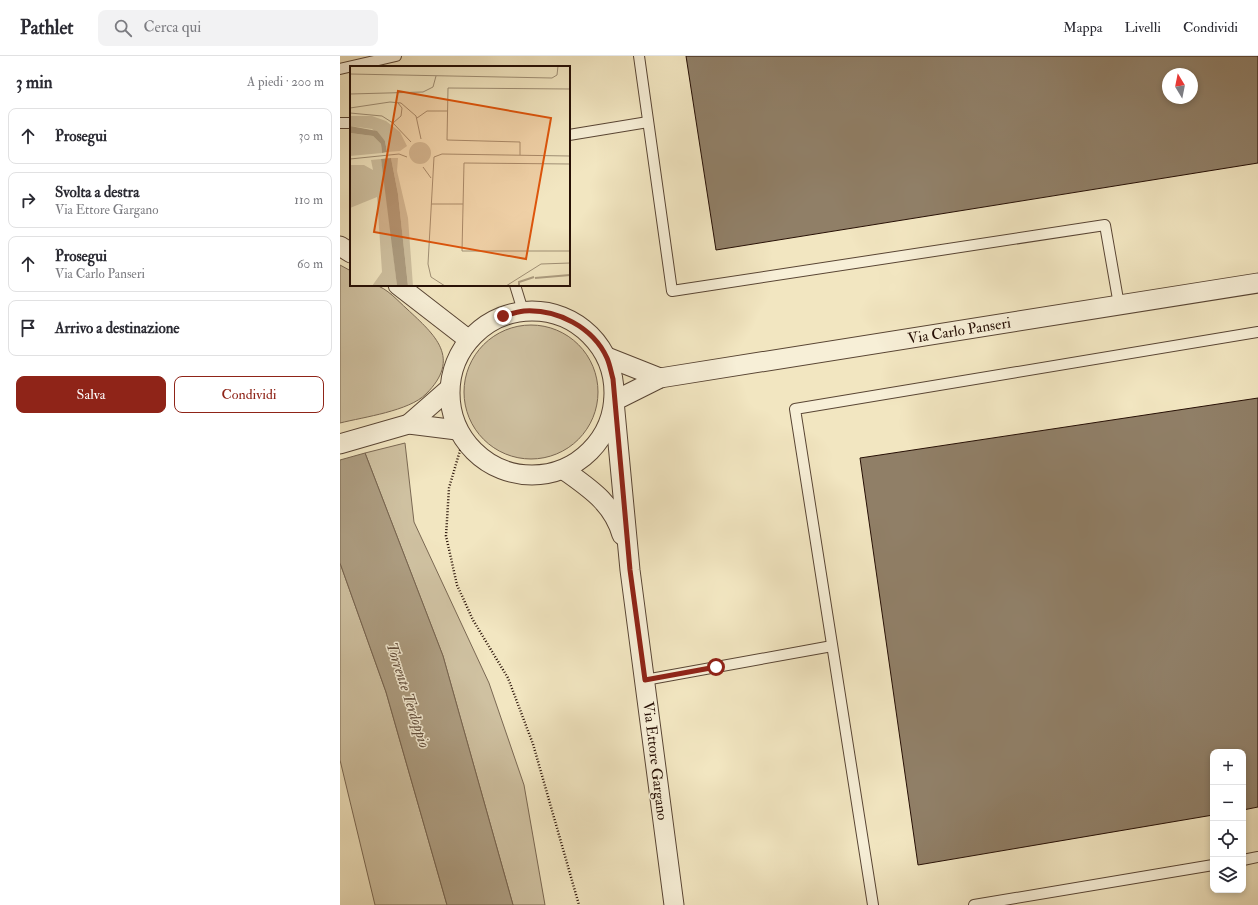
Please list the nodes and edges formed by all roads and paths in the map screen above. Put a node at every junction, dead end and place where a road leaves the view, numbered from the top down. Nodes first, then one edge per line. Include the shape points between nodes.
1 (396, 56) edge
2 (639, 56) edge
3 (353, 66) edge
4 (350, 67) edge
5 (340, 69) edge
6 (648, 122) junction
7 (570, 135) edge
8 (1258, 283) edge
9 (399, 286) edge
10 (515, 286) edge
11 (1119, 305) junction
12 (523, 311) junction
13 (1258, 332) edge
14 (469, 340) junction
15 (606, 357) junction
16 (660, 378) junction
17 (449, 389) junction
18 (614, 402) junction
19 (409, 424) junction
20 (460, 434) junction
21 (340, 444) edge
22 (564, 470) junction
23 (630, 570) junction
24 (832, 646) junction
25 (645, 680) junction
26 (1258, 857) edge
27 (1246, 859) edge
28 (1210, 866) edge
29 (579, 905) edge
30 (674, 905) edge
31 (873, 905) edge
32 (974, 905) edge

1 - 3 lane
2 - 6 lane
4 - 5 lane
6 - 7 lane
6 - 11 lane via 672,291 1105,225
8 - 11 street, Via Carlo Panseri
9 - 14 street
10 - 12 lane
11 - 16 street, Via Carlo Panseri
12 - 14 street via 503,316 484,326
12 - 15 street via 548,312 572,321 592,336
13 - 24 lane via 795,409
14 - 17 street via 455,363
15 - 16 street
15 - 18 street via 613,379
16 - 18 street, Via Carlo Panseri
17 - 19 street
17 - 20 street via 451,410
18 - 22 street via 609,423 598,443 583,458
18 - 23 street, Via Ettore Gargano
19 - 20 street
19 - 21 street
20 - 22 street via 482,460 508,472 536,476
20 - 29 path via 450,488 446,536 457,585 473,620 508,678 534,744
22 - 23 street, Via Ettore Gargano via 600,496 618,522
23 - 25 street, Via Ettore Gargano
24 - 25 lane
24 - 31 lane
25 - 30 street, Via Ettore Gargano
26 - 27 lane
28 - 32 lane

